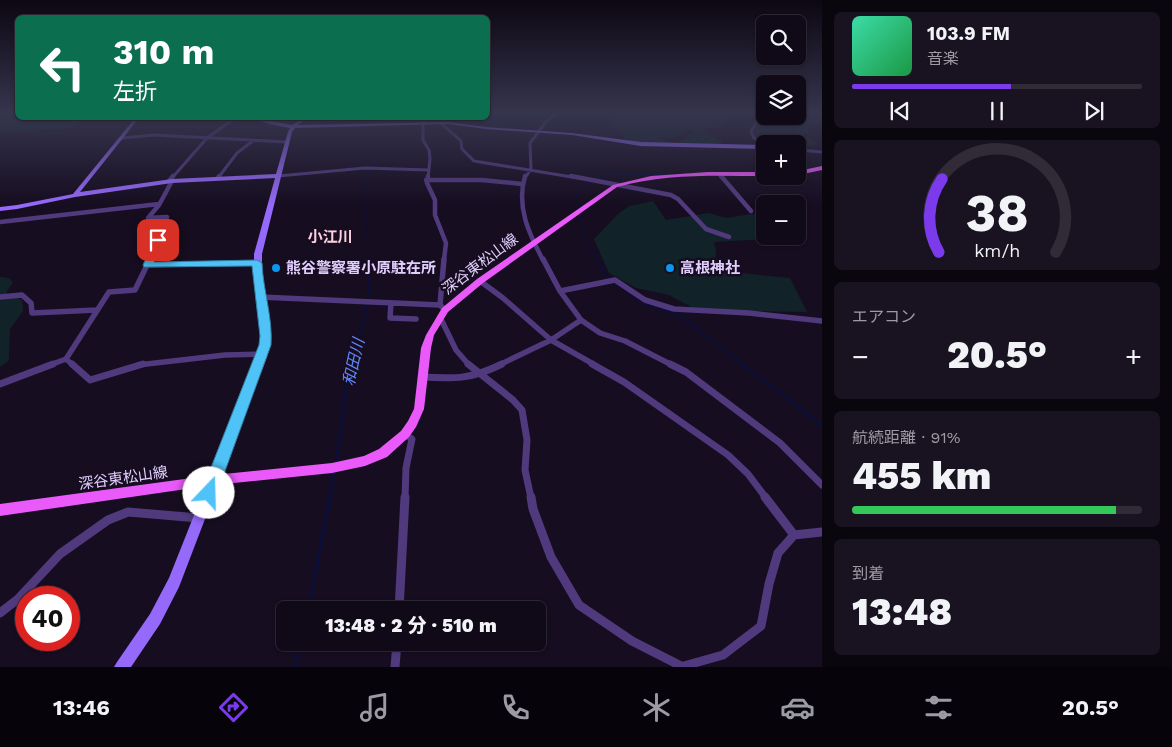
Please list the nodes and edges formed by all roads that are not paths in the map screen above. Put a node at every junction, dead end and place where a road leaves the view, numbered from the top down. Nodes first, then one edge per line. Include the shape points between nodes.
1 (117, 143) edge
2 (203, 143) edge
3 (250, 143) edge
4 (287, 143) edge
5 (425, 143) edge
6 (461, 143) edge
7 (530, 143) edge
8 (635, 143) edge
9 (756, 146) edge
10 (806, 151) edge
11 (822, 152) edge
12 (822, 168) edge
13 (531, 169) junction
14 (430, 170) junction
15 (806, 171) edge
16 (756, 174) edge
17 (720, 175) junction
18 (278, 176) junction
19 (218, 178) junction
20 (426, 180) junction
21 (171, 181) junction
22 (522, 184) junction
23 (615, 186) junction
24 (75, 195) junction
25 (160, 204) junction
26 (0, 208) edge
27 (751, 211) dead end
28 (0, 222) edge
29 (729, 237) dead end
30 (534, 243) junction
31 (257, 263) junction
32 (148, 265) junction
33 (480, 281) junction
34 (560, 291) junction
35 (0, 297) edge
36 (260, 297) junction
37 (391, 303) junction
38 (97, 310) junction
39 (442, 311) junction
40 (416, 319) dead end
41 (581, 320) junction
42 (822, 321) edge
43 (551, 340) junction
44 (262, 354) junction
45 (66, 359) junction
46 (479, 374) junction
47 (422, 378) junction
48 (0, 384) edge
49 (405, 434) junction
50 (214, 480) junction
51 (822, 485) edge
52 (0, 510) edge
53 (199, 518) junction
54 (822, 532) edge
55 (794, 535) junction
56 (399, 601) edge
57 (0, 613) edge
58 (396, 651) edge
59 (122, 667) edge
60 (395, 667) edge
61 (681, 667) edge

1 - 24 street
2 - 21 street
3 - 19 street via 237,153
4 - 18 street
5 - 14 street via 429,150
6 - 13 street via 462,149 472,160
7 - 13 street
8 - 9 street
10 - 11 street
12 - 15 main road
13 - 22 street
13 - 23 street
14 - 18 street via 370,168
14 - 20 street
16 - 17 main road, 深谷東松山線
17 - 23 main road, 深谷東松山線 via 643,178
17 - 27 street
18 - 19 street
18 - 31 street
19 - 21 street
20 - 22 street
20 - 39 street via 435,200 435,215 446,243
21 - 24 street
21 - 25 street
22 - 30 street via 523,214
23 - 29 street via 671,195 706,229
23 - 30 main road, 深谷東松山線
24 - 26 street
25 - 28 street
25 - 32 street via 148,218 167,217
30 - 33 main road, 深谷東松山線
30 - 34 street
31 - 32 street
31 - 36 street
32 - 38 street via 135,290 109,292
33 - 39 main road, 深谷東松山線
33 - 43 street
34 - 41 street
34 - 42 street via 615,280 639,297 672,308
35 - 38 street via 22,295 31,303 32,313
36 - 37 street
36 - 44 street via 266,336
37 - 39 street
37 - 40 street via 390,318
38 - 45 street
39 - 46 street via 456,350
39 - 47 main road, 深谷東松山線 via 426,348
41 - 43 street
41 - 51 street via 600,333 625,341 686,372 780,443
43 - 46 street
43 - 55 street via 624,382 728,455 748,474
44 - 45 street via 140,364 90,380
44 - 50 street
45 - 48 street
46 - 47 street via 450,379
46 - 61 street via 522,410 528,440 525,470 533,508 551,558 579,605 632,641
47 - 49 main road, 深谷東松山線 via 419,409
49 - 50 main road, 深谷東松山線 via 383,453 348,466
49 - 56 street via 412,438 406,468
50 - 52 main road, 深谷東松山線
50 - 53 street
53 - 57 street via 128,512 108,520 60,554 18,599
53 - 59 street via 174,582 155,619
54 - 55 street
55 - 61 street via 778,553 760,626 723,656
58 - 60 street

